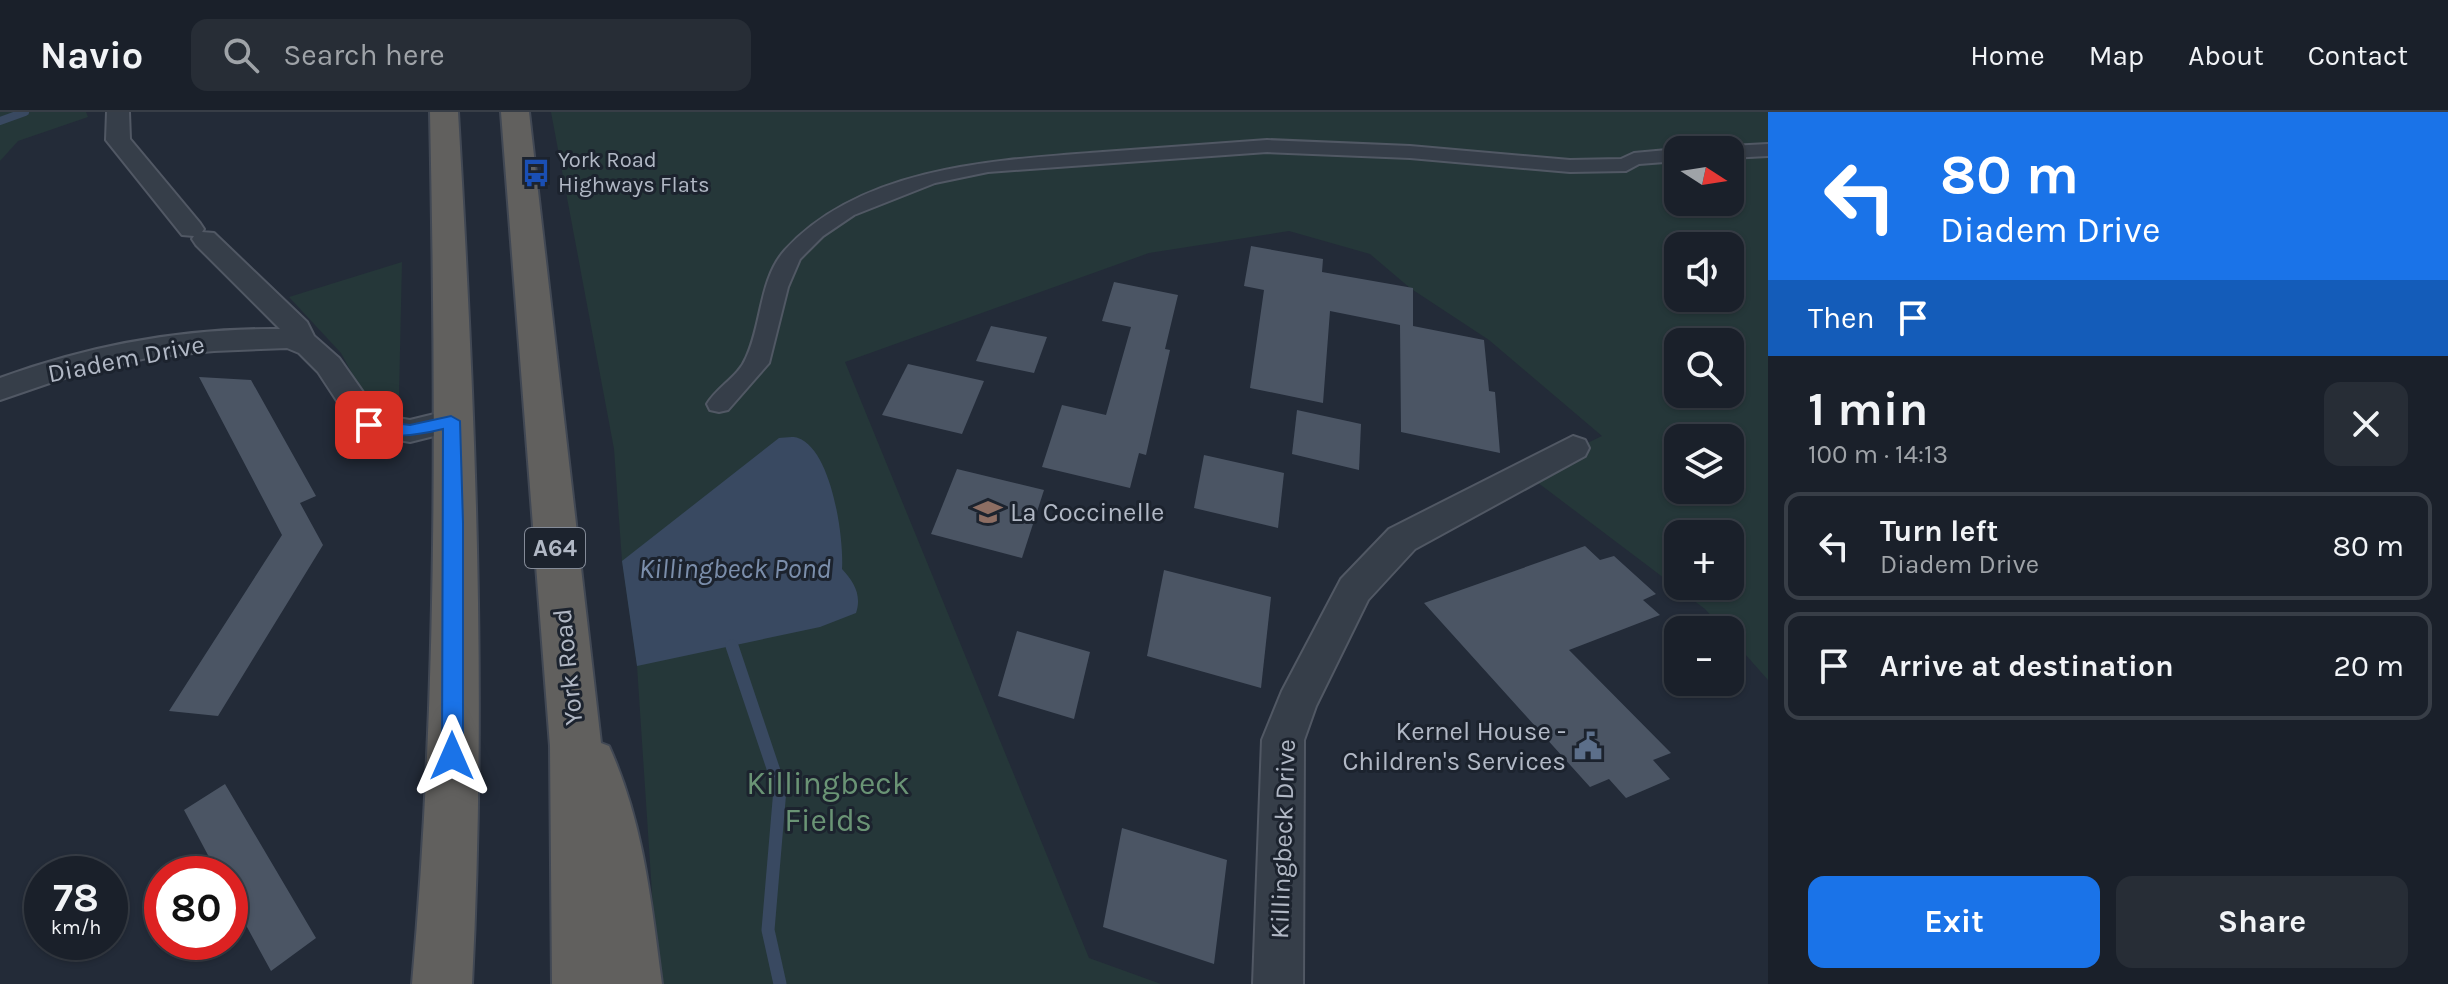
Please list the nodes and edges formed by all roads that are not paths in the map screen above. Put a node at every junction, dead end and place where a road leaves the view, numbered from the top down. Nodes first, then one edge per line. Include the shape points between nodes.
1 (118, 112) edge
2 (444, 112) edge
3 (515, 112) edge
4 (1768, 150) edge
5 (1744, 151) edge
6 (1664, 156) edge
7 (301, 341) junction
8 (0, 390) edge
9 (719, 404) dead end
10 (451, 421) junction
11 (1573, 448) dead end
12 (571, 699) junction
13 (442, 984) edge
14 (582, 984) edge
15 (632, 984) edge
16 (1278, 984) edge

1 - 7 street via 118,140 198,234 297,329
2 - 10 highway
3 - 12 highway, York Road / A64
4 - 5 street
6 - 9 street via 1634,159 1626,165 1570,166 1465,155 1267,146 988,166 930,178 847,211 791,256 757,363
7 - 8 street, Diadem Drive via 189,342 67,365
7 - 10 street via 317,352 369,425 410,431
10 - 13 highway via 452,844
11 - 16 street, Killingbeck Drive via 1402,539 1354,590 1283,740
12 - 14 highway, York Road / A64
12 - 15 highway via 615,840

